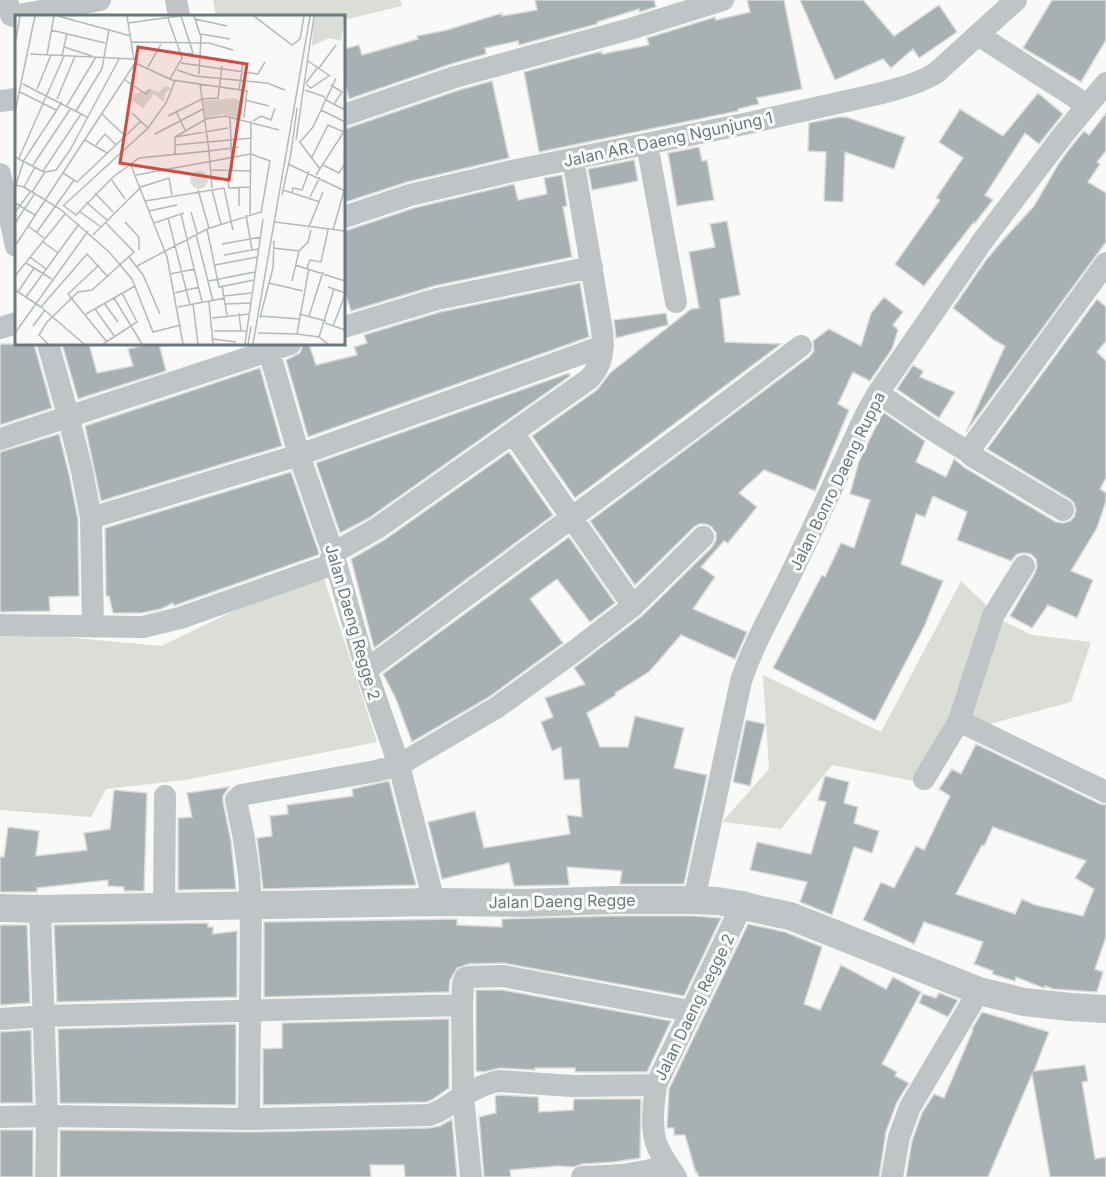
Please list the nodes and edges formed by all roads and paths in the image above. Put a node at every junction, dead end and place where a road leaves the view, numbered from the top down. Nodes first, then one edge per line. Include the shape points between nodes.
1 (7, 0) edge
2 (100, 0) edge
3 (176, 0) edge
4 (723, 0) edge
5 (1003, 5) edge
6 (19, 15) edge
7 (179, 15) edge
8 (15, 16) edge
9 (978, 35) junction
10 (1106, 83) edge
11 (15, 99) edge
12 (0, 101) edge
13 (1087, 105) junction
14 (345, 116) edge
15 (646, 144) junction
16 (573, 159) junction
17 (0, 174) edge
18 (345, 217) edge
19 (9, 224) edge
20 (15, 243) edge
21 (592, 267) junction
22 (1104, 269) edge
23 (676, 302) dead end
24 (15, 323) edge
25 (345, 327) edge
26 (0, 328) edge
27 (48, 345) edge
28 (275, 346) edge
29 (603, 346) junction
30 (801, 346) dead end
31 (878, 393) junction
32 (68, 415) junction
33 (513, 433) junction
34 (0, 439) edge
35 (968, 452) junction
36 (299, 455) junction
37 (1063, 510) dead end
38 (91, 518) junction
39 (571, 518) junction
40 (703, 537) dead end
41 (333, 553) junction
42 (1024, 566) dead end
43 (633, 606) junction
44 (0, 626) edge
45 (93, 627) junction
46 (366, 670) junction
47 (959, 721) junction
48 (399, 765) junction
49 (924, 779) dead end
50 (1106, 792) edge
51 (165, 796) dead end
52 (694, 900) junction
53 (434, 902) junction
54 (742, 905) junction
55 (164, 906) junction
56 (251, 906) junction
57 (0, 908) edge
58 (40, 909) junction
59 (979, 991) junction
60 (462, 1005) junction
61 (1106, 1009) edge
62 (249, 1011) junction
63 (690, 1011) junction
64 (44, 1016) junction
65 (0, 1019) edge
66 (656, 1085) junction
67 (463, 1096) junction
68 (47, 1116) junction
69 (0, 1117) edge
70 (249, 1119) junction
71 (672, 1171) edge
72 (46, 1177) edge
73 (471, 1177) edge
74 (582, 1177) edge
75 (892, 1177) edge

1 - 8 street via 11,15
2 - 6 street
3 - 7 street
4 - 14 street via 455,77
5 - 9 street, Jalan AR. Daeng Ngunjung 1
9 - 13 street
9 - 15 street, Jalan AR. Daeng Ngunjung 1 via 936,73 904,87
10 - 13 street, Jalan Bonro Daeng Ruppa
11 - 12 street
13 - 31 street, Jalan Bonro Daeng Ruppa via 984,239
15 - 16 street, Jalan AR. Daeng Ngunjung 1
15 - 23 street
16 - 18 street, Jalan AR. Daeng Ngunjung 1 via 410,195
16 - 21 street
17 - 19 street
19 - 20 street
21 - 25 street via 437,299
21 - 29 street
22 - 35 street
24 - 26 street
27 - 32 street
28 - 32 street
28 - 36 street, Jalan Daeng Regge 2
29 - 33 street via 600,363 589,379
29 - 36 street
30 - 39 street
31 - 35 street
31 - 52 street, Jalan Bonro Daeng Ruppa via 746,666
32 - 34 street
32 - 38 street
33 - 39 street
33 - 41 street via 376,529
35 - 37 street
36 - 38 street
36 - 41 street, Jalan Daeng Regge 2
38 - 45 street
39 - 43 street
39 - 46 street
40 - 43 street
41 - 45 street via 328,566 180,618 143,627
41 - 46 street, Jalan Daeng Regge 2
42 - 47 street via 993,616
43 - 48 street via 496,708
44 - 45 street
46 - 48 street, Jalan Daeng Regge 2
47 - 49 street
47 - 50 street
48 - 53 street, Jalan Daeng Regge 2
48 - 56 street via 241,795 236,800
51 - 55 street
52 - 53 street, Jalan Daeng Regge
52 - 54 street, Jalan Daeng Regge
53 - 56 street, Jalan Daeng Regge
54 - 59 street, Jalan Daeng Regge via 790,916
54 - 63 street, Jalan Daeng Regge 2
55 - 56 street, Jalan Daeng Regge
55 - 58 street, Jalan Daeng Regge
56 - 62 street
57 - 58 street, Jalan Daeng Regge
58 - 64 street
59 - 61 street, Jalan Daeng Regge via 1024,1002
59 - 75 street via 910,1107 899,1137
60 - 62 street
60 - 63 street via 465,978 503,976
60 - 67 street
62 - 64 street
62 - 70 street
63 - 66 street, Jalan Daeng Regge 2
64 - 65 street
64 - 68 street
66 - 67 street via 572,1086 499,1081
66 - 71 street, Jalan Daeng Regge 2 via 655,1139
67 - 70 street via 429,1115
67 - 73 street
68 - 69 street
68 - 70 street
68 - 72 street
71 - 74 street

